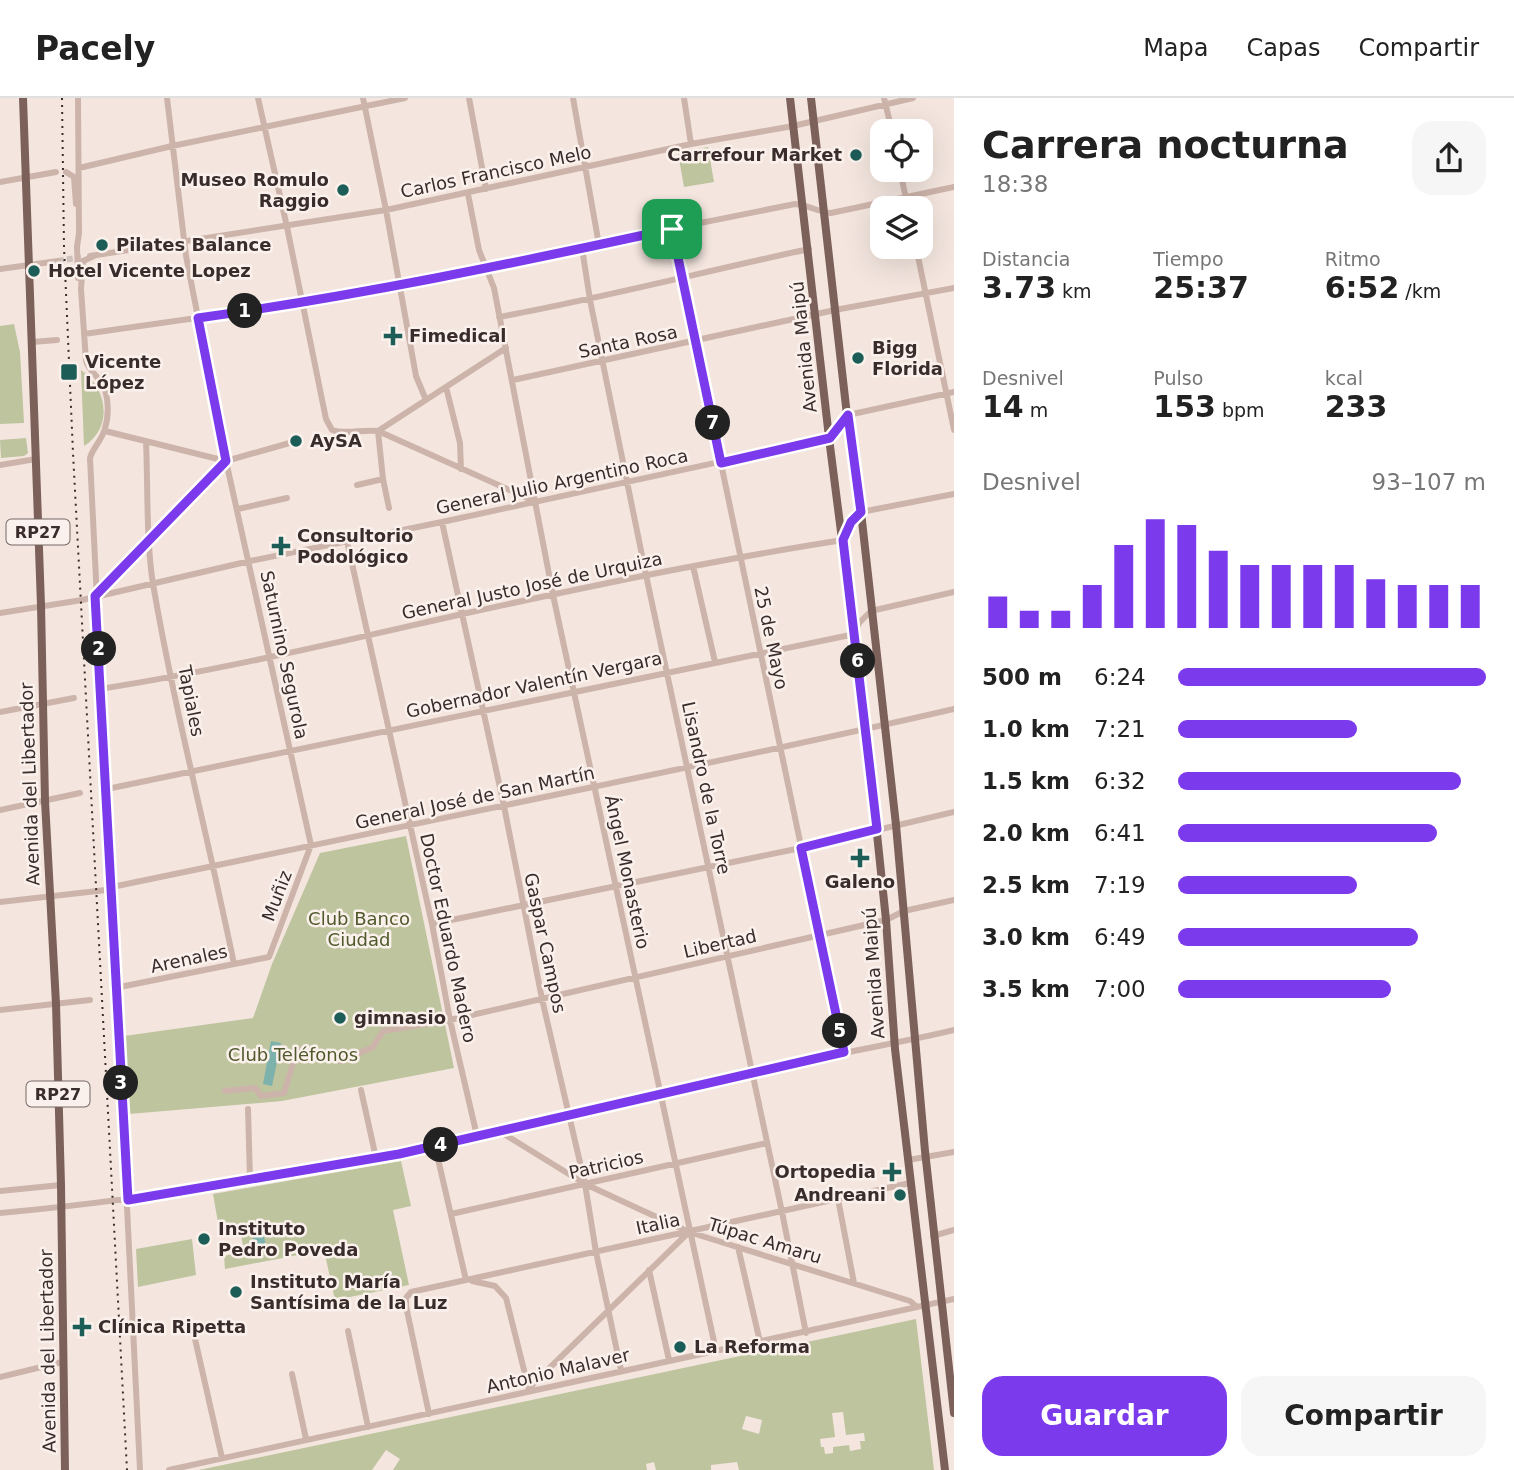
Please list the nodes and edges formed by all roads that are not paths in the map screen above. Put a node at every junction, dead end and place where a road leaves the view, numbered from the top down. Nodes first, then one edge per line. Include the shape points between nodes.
1 (23, 98) edge
2 (78, 98) edge
3 (167, 98) edge
4 (258, 98) edge
5 (363, 98) edge
6 (405, 98) edge
7 (468, 98) edge
8 (573, 98) edge
9 (684, 98) edge
10 (790, 98) edge
11 (811, 98) edge
12 (913, 98) edge
13 (885, 101) edge
14 (364, 106) junction
15 (889, 119) edge
16 (813, 120) junction
17 (793, 126) junction
18 (264, 127) junction
19 (691, 144) junction
20 (172, 146) junction
21 (586, 167) junction
22 (79, 168) junction
23 (56, 172) dead end
24 (66, 172) dead end
25 (26, 177) junction
26 (0, 182) edge
27 (954, 187) edge
28 (486, 190) junction
29 (468, 194) junction
30 (911, 196) edge
31 (803, 205) junction
32 (870, 205) edge
33 (79, 210) junction
34 (386, 210) junction
35 (823, 212) junction
36 (287, 227) junction
37 (672, 229) junction
38 (184, 242) junction
39 (599, 245) junction
40 (582, 248) junction
41 (809, 249) junction
42 (94, 256) junction
43 (81, 257) tunnel mouth
44 (918, 259) edge
45 (58, 261) tunnel mouth
46 (29, 265) junction
47 (486, 268) junction
48 (0, 269) edge
49 (682, 276) junction
50 (400, 285) junction
51 (954, 288) edge
52 (81, 289) junction
53 (925, 295) junction
54 (590, 300) junction
55 (302, 303) junction
56 (835, 310) junction
57 (817, 314) junction
58 (499, 317) junction
59 (198, 318) junction
60 (84, 334) junction
61 (57, 340) dead end
62 (32, 342) junction
63 (696, 342) junction
64 (506, 348) junction
65 (604, 361) junction
66 (513, 380) junction
67 (446, 387) junction
68 (950, 392) edge
69 (426, 400) junction
70 (848, 415) junction
71 (954, 430) edge
72 (105, 431) junction
73 (378, 431) junction
74 (830, 438) junction
75 (146, 441) junction
76 (293, 442) dead end
77 (36, 459) junction
78 (226, 461) junction
79 (721, 463) junction
80 (0, 465) edge
81 (461, 469) junction
82 (383, 479) junction
83 (628, 482) junction
84 (357, 485) dead end
85 (954, 494) edge
86 (287, 498) dead end
87 (536, 502) junction
88 (389, 508) dead end
89 (238, 509) junction
90 (861, 512) junction
91 (442, 522) junction
92 (150, 538) junction
93 (843, 540) junction
94 (348, 541) junction
95 (740, 556) junction
96 (250, 561) junction
97 (693, 566) junction
98 (646, 575) junction
99 (153, 583) junction
100 (954, 592) edge
101 (553, 595) junction
102 (95, 596) junction
103 (41, 605) junction
104 (871, 611) junction
105 (0, 613) edge
106 (461, 615) junction
107 (855, 634) junction
108 (368, 636) junction
109 (760, 653) junction
110 (271, 657) junction
111 (715, 662) junction
112 (667, 672) junction
113 (172, 677) junction
114 (100, 689) junction
115 (574, 691) junction
116 (74, 698) dead end
117 (43, 704) junction
118 (954, 709) edge
119 (482, 710) junction
120 (0, 712) edge
121 (884, 725) junction
122 (866, 728) junction
123 (388, 730) junction
124 (781, 747) junction
125 (291, 750) junction
126 (688, 768) junction
127 (190, 771) junction
128 (595, 787) junction
129 (107, 789) junction
130 (80, 793) dead end
131 (45, 801) junction
132 (504, 806) junction
133 (0, 810) edge
134 (954, 812) edge
135 (896, 825) junction
136 (411, 827) junction
137 (877, 829) junction
138 (312, 845) junction
139 (801, 848) junction
140 (214, 866) junction
141 (709, 867) junction
142 (616, 886) junction
143 (112, 887) junction
144 (49, 897) junction
145 (954, 900) edge
146 (0, 902) edge
147 (523, 905) junction
148 (904, 911) junction
149 (886, 920) junction
150 (432, 924) junction
151 (821, 935) junction
152 (728, 956) junction
153 (269, 957) joint
154 (234, 964) junction
155 (636, 978) junction
156 (115, 988) junction
157 (90, 999) dead end
158 (542, 999) junction
159 (56, 1004) junction
160 (0, 1010) edge
161 (450, 1020) junction
162 (954, 1030) edge
163 (914, 1039) junction
164 (895, 1042) junction
165 (844, 1052) junction
166 (753, 1073) junction
167 (361, 1090) dead end
168 (225, 1091) dead end
169 (661, 1095) junction
170 (248, 1109) dead end
171 (569, 1116) junction
172 (499, 1131) junction
173 (477, 1136) junction
174 (767, 1143) junction
175 (435, 1146) junction
176 (954, 1152) edge
177 (925, 1157) junction
178 (376, 1158) junction
179 (908, 1160) junction
180 (676, 1163) junction
181 (250, 1179) junction
182 (910, 1183) junction
183 (585, 1184) junction
184 (61, 1185) junction
185 (0, 1191) edge
186 (838, 1199) junction
187 (128, 1200) junction
188 (62, 1208) junction
189 (782, 1212) junction
190 (0, 1213) edge
191 (451, 1214) junction
192 (954, 1230) edge
193 (689, 1232) junction
194 (933, 1236) junction
195 (738, 1247) junction
196 (596, 1252) junction
197 (792, 1265) junction
198 (649, 1270) junction
199 (466, 1280) junction
200 (855, 1283) junction
201 (954, 1299) edge
202 (942, 1301) junction
203 (920, 1307) junction
204 (609, 1311) junction
205 (348, 1331) dead end
206 (806, 1332) junction
207 (195, 1339) dead end
208 (760, 1342) junction
209 (716, 1351) junction
210 (668, 1360) junction
211 (62, 1362) junction
212 (621, 1370) junction
213 (292, 1374) dead end
214 (0, 1377) edge
215 (529, 1390) junction
216 (954, 1413) edge
217 (429, 1414) junction
218 (368, 1426) junction
219 (306, 1439) junction
220 (222, 1458) junction
221 (65, 1470) edge
222 (140, 1470) edge
223 (169, 1470) edge
224 (945, 1470) edge

1 - 25 main road, Avenida del Libertador / RP27
2 - 22 street
3 - 20 street, Saturnino Segurola
4 - 18 street
5 - 14 street
6 - 14 street
7 - 28 street
8 - 21 street
9 - 19 street
10 - 17 main road, Avenida Maipú
11 - 16 main road, Avenida Maipú
12 - 13 street, Carlos Francisco Melo
13 - 15 street
13 - 16 street, Carlos Francisco Melo
14 - 18 street
14 - 34 street
16 - 17 street, Carlos Francisco Melo
16 - 35 main road, Avenida Maipú
17 - 19 street, Carlos Francisco Melo
17 - 31 main road, Avenida Maipú
18 - 20 street
18 - 36 street
19 - 21 street, Carlos Francisco Melo
20 - 22 street
20 - 38 street, Saturnino Segurola
21 - 28 street, Carlos Francisco Melo
21 - 39 street
22 - 33 street
23 - 25 street
24 - 33 street via 74,177
25 - 26 street
25 - 46 main road, Avenida del Libertador / RP27
27 - 30 street
28 - 29 street, Carlos Francisco Melo
29 - 34 street, Carlos Francisco Melo
29 - 47 street, Ángel Monasterio via 478,250
31 - 35 street
31 - 37 street
31 - 41 main road, Avenida Maipú
32 - 35 street
33 - 52 street, bridge
34 - 36 street, Carlos Francisco Melo
34 - 50 street
35 - 56 main road, Avenida Maipú
36 - 38 street, Carlos Francisco Melo
36 - 55 street
37 - 39 street
37 - 49 street, 25 de Mayo
38 - 42 street, Carlos Francisco Melo
38 - 59 street, Saturnino Segurola
39 - 40 street
40 - 47 street
40 - 54 street, Lisandro de la Torre
41 - 49 street
41 - 57 main road, Avenida Maipú
42 - 43 street, Carlos Francisco Melo
42 - 52 street via 83,261
44 - 53 street
45 - 46 street
46 - 48 street
46 - 62 main road, Avenida del Libertador / RP27
47 - 50 street
47 - 58 street, Ángel Monasterio
49 - 54 street
49 - 63 street, 25 de Mayo
50 - 55 street
50 - 69 street via 416,376
51 - 53 street, Santa Rosa
52 - 60 street
53 - 56 street, Santa Rosa
53 - 68 street
54 - 58 street
54 - 65 street, Lisandro de la Torre
55 - 59 street
55 - 73 street via 332,430
56 - 57 street, Santa Rosa
56 - 70 main road, Avenida Maipú
57 - 63 street, Santa Rosa
57 - 74 main road, Avenida Maipú
58 - 64 street, Ángel Monasterio
59 - 60 street
59 - 78 street, Saturnino Segurola
60 - 72 street via 87,365 106,393
61 - 62 street
62 - 77 main road, Avenida del Libertador / RP27
63 - 65 street, Santa Rosa
63 - 79 street, 25 de Mayo
64 - 66 street, Ángel Monasterio
64 - 67 street
65 - 66 street, Santa Rosa
65 - 83 street, Lisandro de la Torre
66 - 87 street, Ángel Monasterio
67 - 69 street
67 - 81 street via 460,443
68 - 70 street
68 - 71 street
69 - 73 street
70 - 74 street
70 - 90 main road, Avenida Maipú
72 - 75 street
72 - 102 street via 90,458
73 - 81 street
73 - 82 street
74 - 79 street, General Julio Argentino Roca
74 - 93 main road, Avenida Maipú
75 - 78 street
75 - 92 street, Tapiales
76 - 78 street
77 - 80 street
77 - 103 main road, Avenida del Libertador / RP27
78 - 89 street, Saturnino Segurola
78 - 92 street
79 - 83 street, General Julio Argentino Roca
79 - 95 street, 25 de Mayo
81 - 87 street
82 - 84 street
82 - 88 street
83 - 87 street, General Julio Argentino Roca
83 - 98 street, Lisandro de la Torre
85 - 90 street
86 - 89 street
87 - 91 street, General Julio Argentino Roca
87 - 101 street, Ángel Monasterio
89 - 96 street, Saturnino Segurola
90 - 93 street
90 - 104 main road, Avenida Maipú
91 - 94 street, General Julio Argentino Roca
91 - 106 street, Gaspar Campos
92 - 99 street, Tapiales
92 - 102 street
93 - 95 street, General Justo José de Urquiza
93 - 107 main road, Avenida Maipú
94 - 96 street, General Julio Argentino Roca
94 - 108 street, Doctor Eduardo Madero
95 - 97 street, General Justo José de Urquiza
95 - 109 street, 25 de Mayo
96 - 99 street, General Julio Argentino Roca
96 - 110 street, Saturnino Segurola
97 - 98 street, General Justo José de Urquiza
97 - 111 street
98 - 101 street, General Justo José de Urquiza
98 - 112 street, Lisandro de la Torre
99 - 102 street, General Julio Argentino Roca
99 - 113 street, Tapiales
100 - 104 street
101 - 106 street, General Justo José de Urquiza
101 - 115 street, Ángel Monasterio
102 - 103 street, General Julio Argentino Roca
102 - 114 street
103 - 105 street, General Julio Argentino Roca
103 - 117 main road, Avenida del Libertador / RP27
104 - 107 street
104 - 121 main road, Avenida Maipú
106 - 108 street, General Justo José de Urquiza
106 - 119 street, Gaspar Campos
107 - 109 street, Gobernador Valentín Vergara
107 - 122 main road, Avenida Maipú
108 - 110 street, General Justo José de Urquiza
108 - 123 street, Doctor Eduardo Madero
109 - 111 street, Gobernador Valentín Vergara
109 - 124 street, 25 de Mayo
110 - 113 street, General Justo José de Urquiza
110 - 125 street, Saturnino Segurola
111 - 112 street, Gobernador Valentín Vergara
112 - 115 street, Gobernador Valentín Vergara
112 - 126 street, Lisandro de la Torre
113 - 114 street, General Justo José de Urquiza
113 - 127 street, Tapiales
114 - 129 street
115 - 119 street, Gobernador Valentín Vergara
115 - 128 street, Ángel Monasterio
116 - 117 street
117 - 120 street
117 - 131 main road, Avenida del Libertador / RP27
118 - 121 street, General José de San Martín
119 - 123 street, Gobernador Valentín Vergara
119 - 132 street, Gaspar Campos
121 - 122 street, General José de San Martín
121 - 135 main road, Avenida Maipú
122 - 124 street, General José de San Martín
122 - 137 main road, Avenida Maipú
123 - 125 street, Gobernador Valentín Vergara
123 - 136 street, Doctor Eduardo Madero
124 - 126 street, General José de San Martín
124 - 139 street, 25 de Mayo
125 - 127 street, Gobernador Valentín Vergara
125 - 138 street, Saturnino Segurola
126 - 128 street, General José de San Martín
126 - 141 street, Lisandro de la Torre
127 - 129 street, Gobernador Valentín Vergara
127 - 140 street, Tapiales
128 - 132 street, General José de San Martín
128 - 142 street, Ángel Monasterio
129 - 143 street
130 - 131 street
131 - 133 street
131 - 144 main road, Avenida del Libertador / RP27
132 - 136 street, General José de San Martín
132 - 147 street, Gaspar Campos
134 - 135 street
135 - 137 street
135 - 148 main road, Avenida Maipú
136 - 138 street, General José de San Martín
136 - 150 street, Doctor Eduardo Madero
137 - 139 street
137 - 149 main road, Avenida Maipú
138 - 140 street, General José de San Martín
138 - 153 street, Muñiz
139 - 141 street
139 - 151 street, 25 de Mayo
140 - 143 street, General José de San Martín
140 - 154 street, Tapiales
141 - 142 street
141 - 152 street, Lisandro de la Torre
142 - 147 street
142 - 155 street, Ángel Monasterio
143 - 144 street, General José de San Martín
143 - 156 street
144 - 146 street, General José de San Martín
144 - 159 main road, Avenida del Libertador / RP27
145 - 148 street, Libertad
147 - 150 street
147 - 158 street, Gaspar Campos
148 - 149 street, Libertad
148 - 163 main road, Avenida Maipú
149 - 151 street, Libertad
149 - 164 main road, Avenida Maipú
150 - 161 street, Doctor Eduardo Madero
151 - 152 street, Libertad
151 - 165 street, 25 de Mayo
152 - 155 street, Libertad
152 - 166 street, Lisandro de la Torre
153 - 154 street, Arenales
154 - 156 street, Arenales
155 - 158 street, Libertad
155 - 169 street, Ángel Monasterio
156 - 187 street
157 - 159 street
158 - 161 street, Libertad
158 - 171 street, Gaspar Campos
159 - 160 street
159 - 184 main road, Avenida del Libertador / RP27
161 - 168 street, Libertad via 383,1031 373,1046 341,1061 296,1050 284,1093 261,1096 255,1088
161 - 173 street, Doctor Eduardo Madero
162 - 163 street
163 - 164 street
163 - 177 main road, Avenida Maipú
164 - 165 street
164 - 179 main road, Avenida Maipú
165 - 166 street
166 - 169 street
166 - 174 street, Lisandro de la Torre
167 - 178 street
169 - 171 street
169 - 180 street, Ángel Monasterio
170 - 181 street
171 - 172 street
171 - 183 street, Gaspar Campos
172 - 173 street
172 - 183 street, Túpac Amaru
173 - 175 street
174 - 180 street, Patricios
174 - 189 street, Lisandro de la Torre
175 - 178 street
175 - 191 street
176 - 177 street
177 - 179 street
177 - 194 main road, Avenida Maipú
178 - 181 street
179 - 182 main road, Avenida Maipú
180 - 183 street, Patricios
180 - 193 street, Ángel Monasterio
181 - 187 street
182 - 186 street, Italia
182 - 203 main road, Avenida Maipú
183 - 191 street, Patricios
183 - 193 street, Túpac Amaru
183 - 196 street, Gaspar Campos
184 - 185 street
184 - 188 main road, Avenida del Libertador / RP27
186 - 189 street, Italia
186 - 200 street
187 - 188 street
187 - 222 street
188 - 190 street
188 - 211 main road, Avenida del Libertador / RP27
189 - 193 street, Italia
189 - 197 street, Lisandro de la Torre
191 - 199 street
192 - 194 street
193 - 195 street, Túpac Amaru
193 - 196 street, Italia
193 - 198 street
193 - 209 street, Ángel Monasterio
194 - 202 main road, Avenida Maipú
195 - 197 street, Túpac Amaru
195 - 208 street
196 - 199 street, Italia
196 - 204 street, Gaspar Campos
197 - 200 street, Túpac Amaru
197 - 206 street, Lisandro de la Torre
198 - 204 street
198 - 210 street
199 - 215 street via 489,1283 506,1298
199 - 217 street, Italia via 411,1292 406,1298
200 - 203 street, Túpac Amaru
201 - 202 street, Antonio Malaver
202 - 203 street, Antonio Malaver
202 - 216 main road, Avenida Maipú
203 - 206 street, Antonio Malaver
203 - 224 main road, Avenida Maipú
204 - 212 street, Gaspar Campos
204 - 215 street
205 - 218 street
206 - 208 street, Antonio Malaver
207 - 220 street
208 - 209 street, Antonio Malaver
209 - 210 street, Antonio Malaver
210 - 212 street, Antonio Malaver
211 - 214 street
211 - 221 main road, Avenida del Libertador / RP27
212 - 215 street, Antonio Malaver
213 - 219 street
215 - 217 street, Antonio Malaver
217 - 218 street, Antonio Malaver
218 - 219 street, Antonio Malaver
219 - 220 street, Antonio Malaver
220 - 223 street, Antonio Malaver

